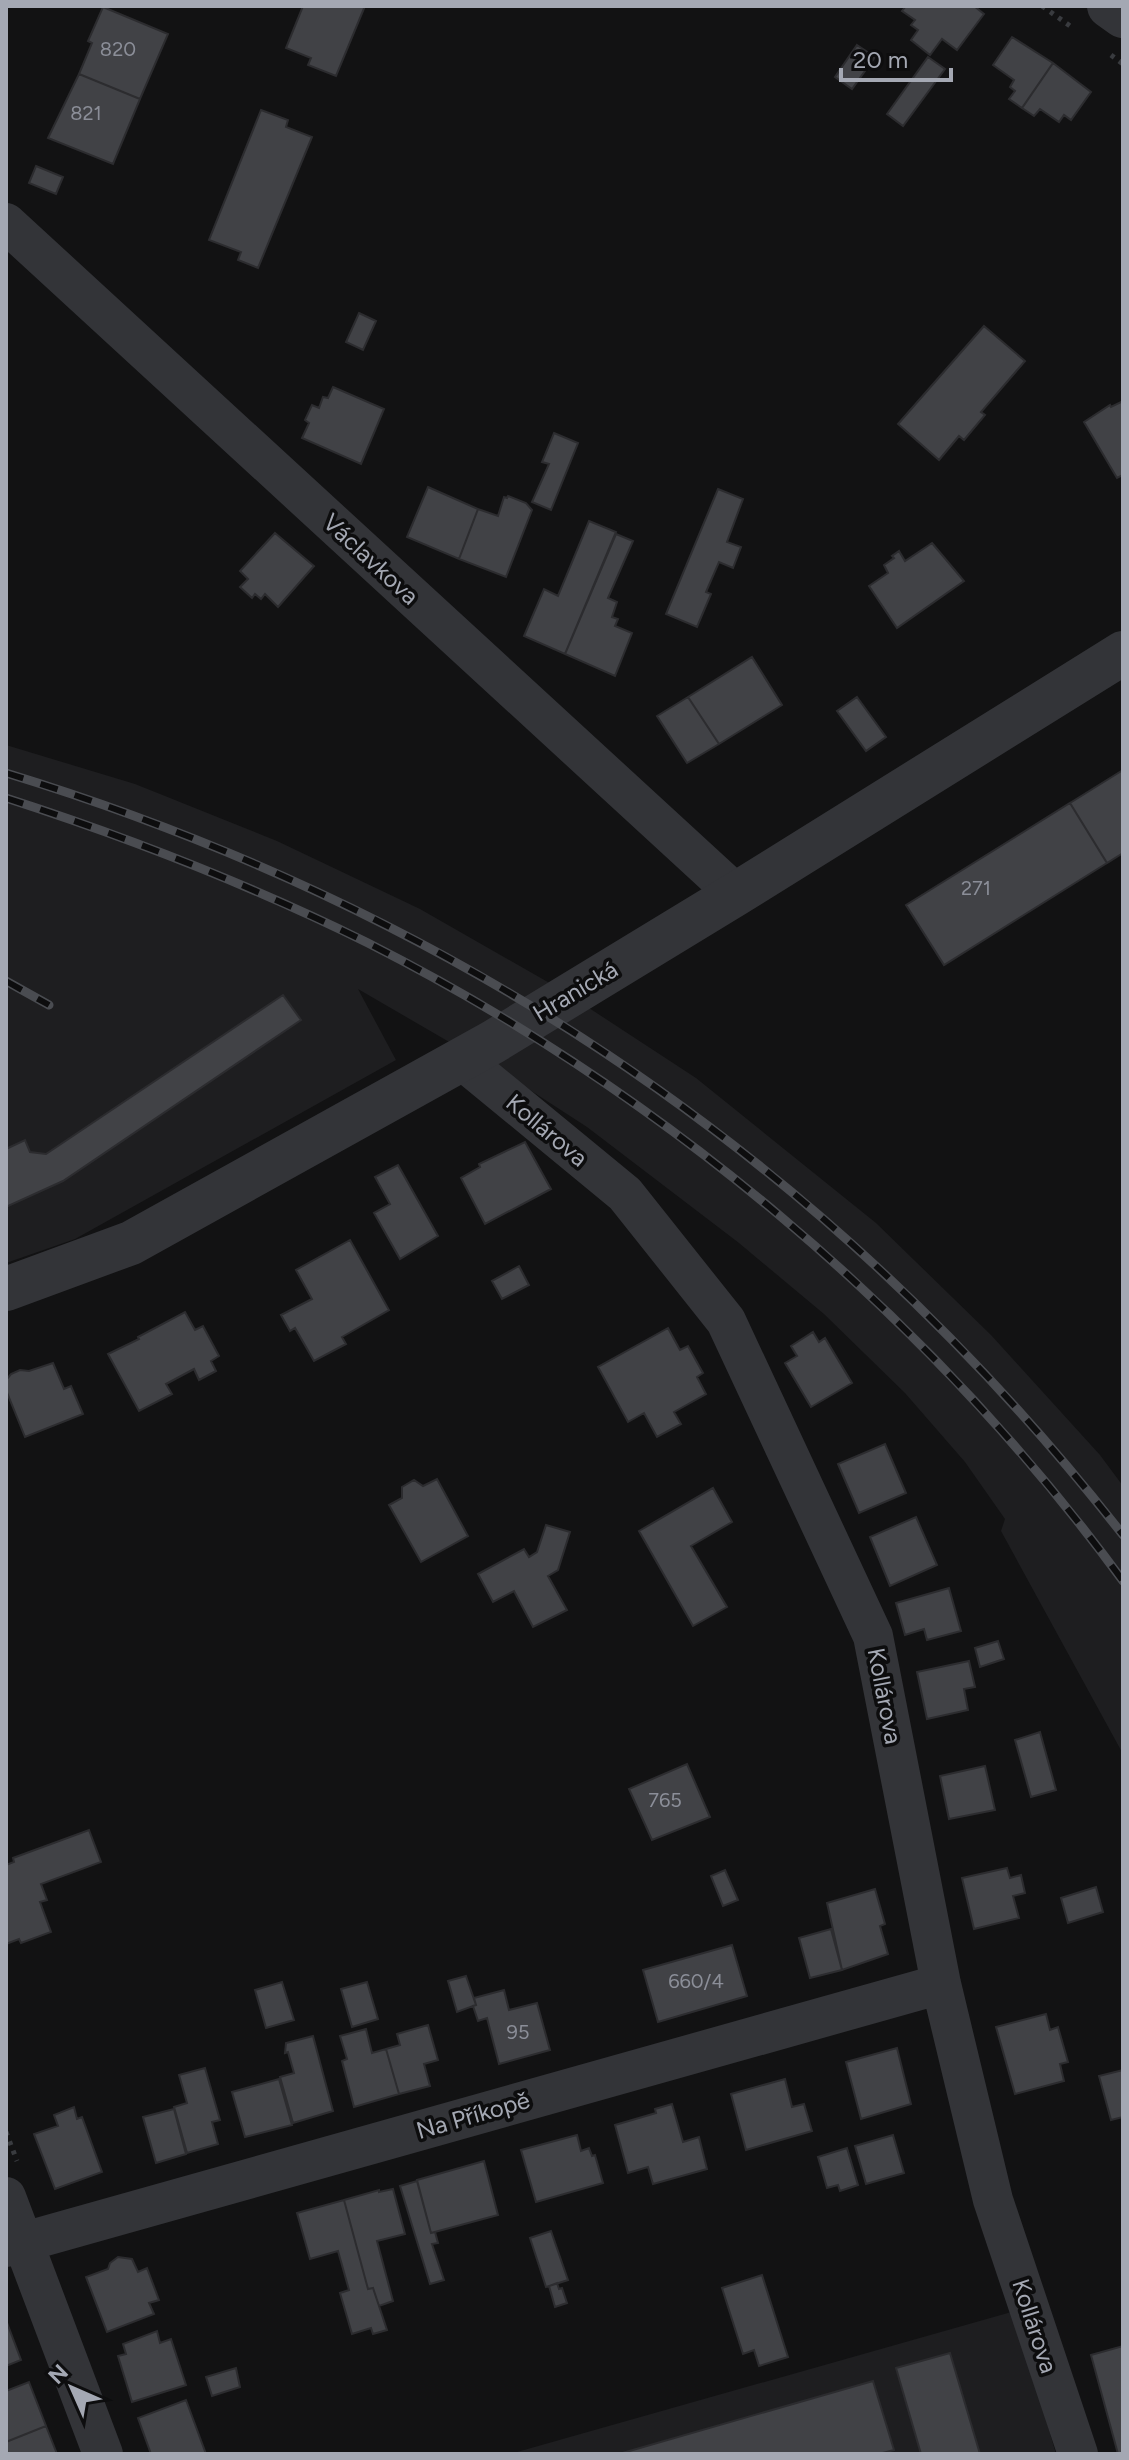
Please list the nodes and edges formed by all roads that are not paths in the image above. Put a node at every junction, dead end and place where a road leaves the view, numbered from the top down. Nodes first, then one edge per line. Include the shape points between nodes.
1 (1109, 6) edge
2 (1123, 16) edge
3 (6, 223) edge
4 (1123, 653) edge
5 (736, 894) junction
6 (461, 1059) junction
7 (6, 1289) edge
8 (941, 1984) junction
9 (6, 2197) edge
10 (14, 2244) edge
11 (103, 2454) edge
12 (1078, 2454) edge

1 - 2 street
3 - 5 street, Václavkova
4 - 5 street, Hranická
5 - 6 street, Hranická
6 - 7 street, Hranická via 131,1243
6 - 8 street, Kollárova via 625,1194 726,1321 873,1636
8 - 10 street, Na Příkopě
8 - 12 street, Kollárova via 993,2200
9 - 10 street
10 - 11 street

